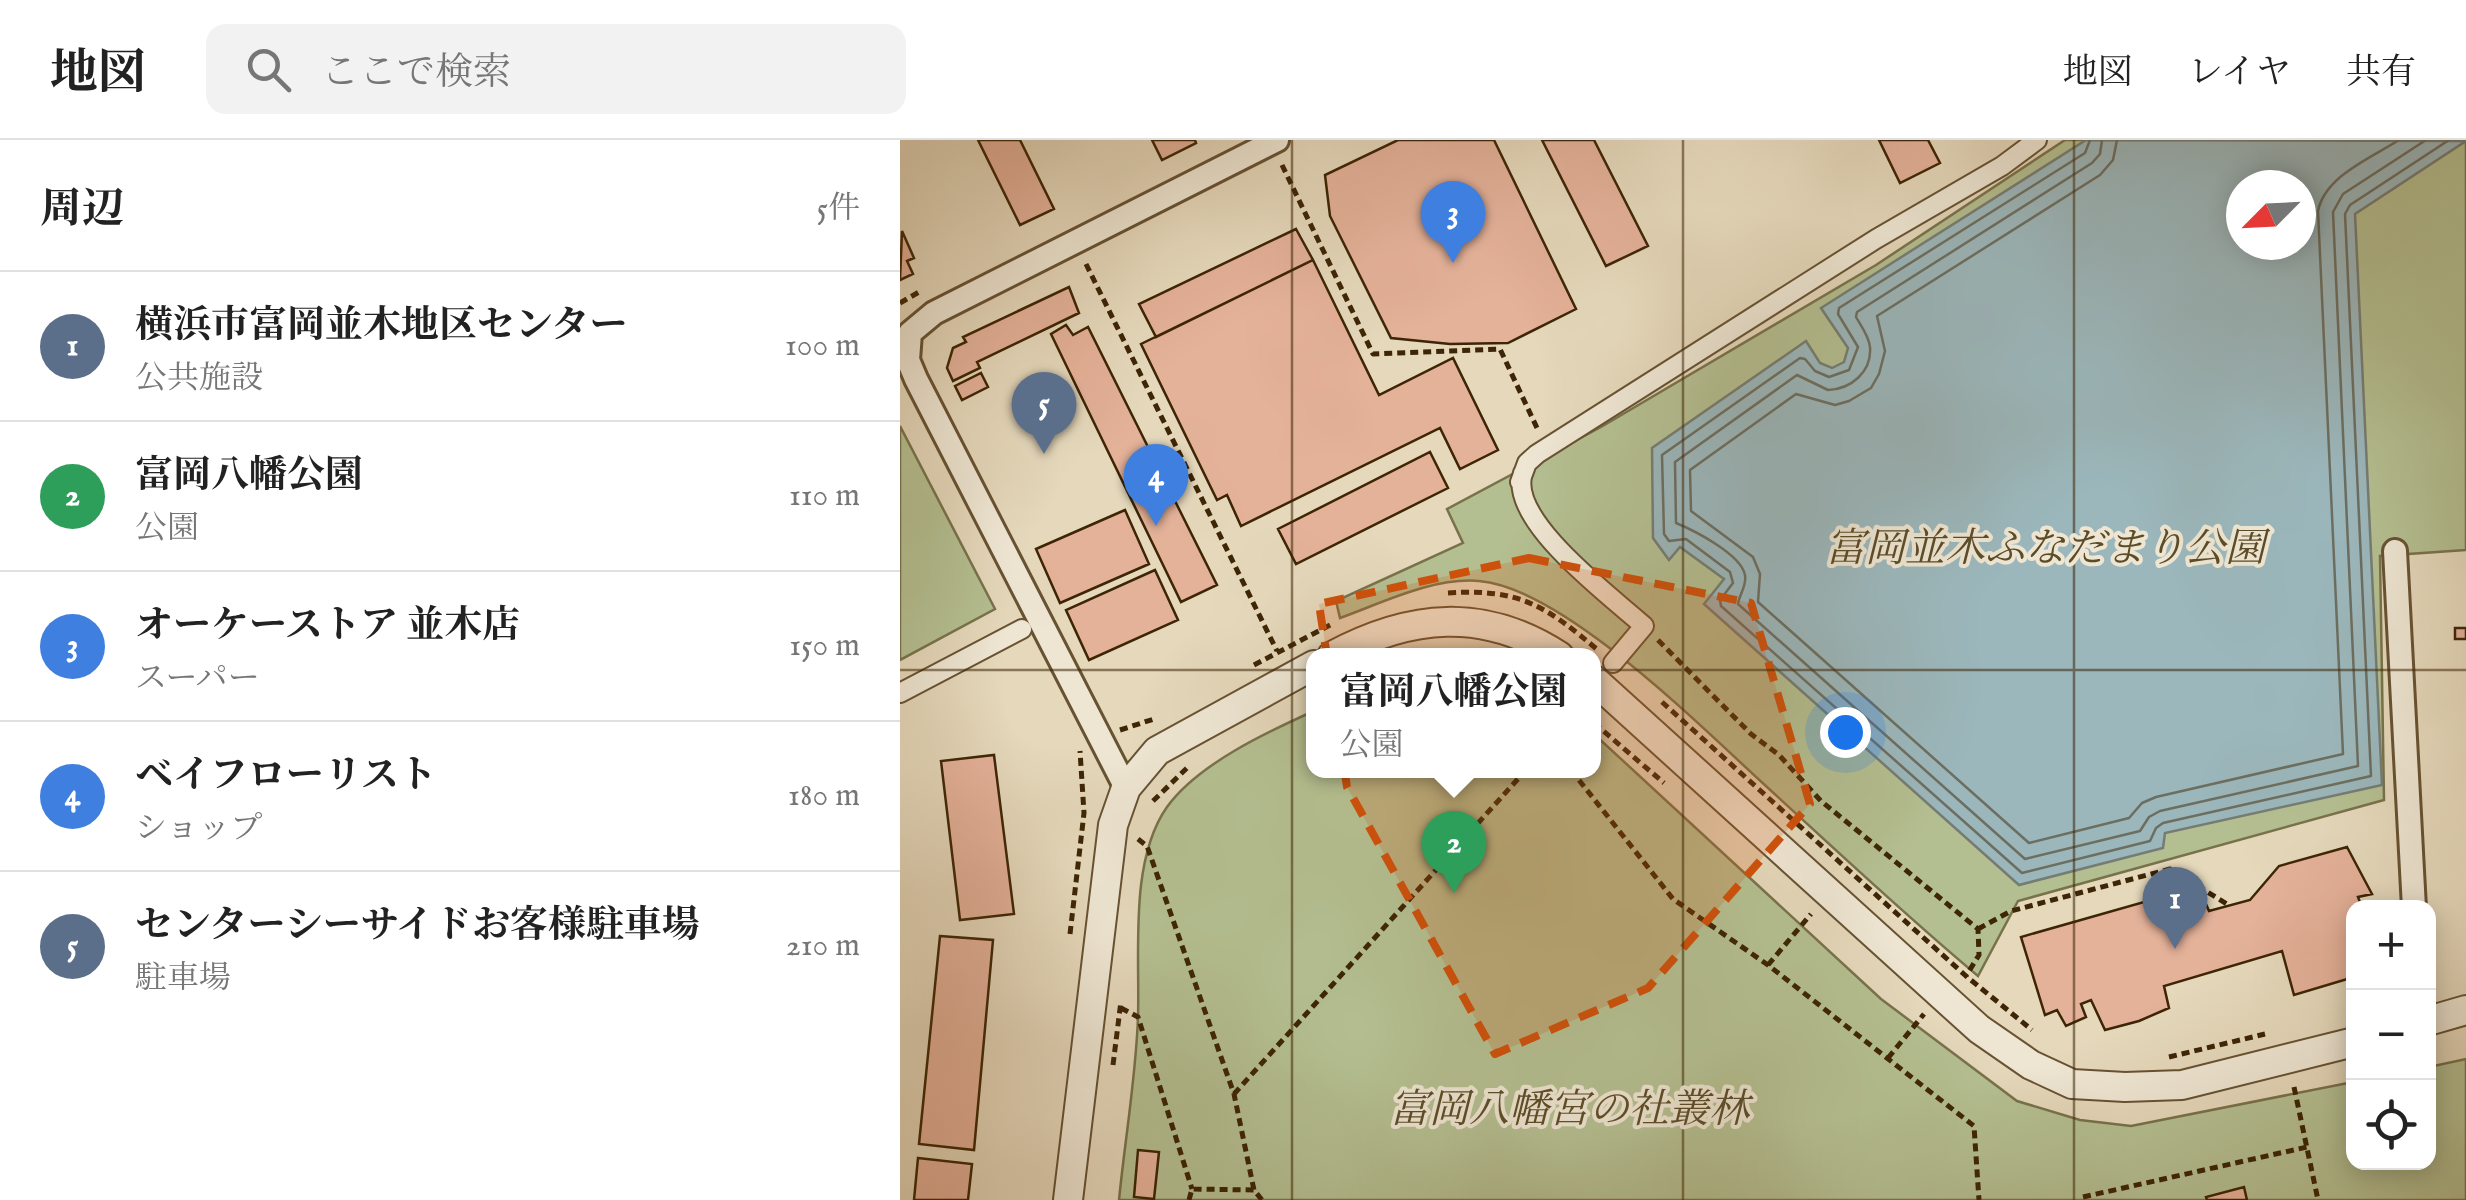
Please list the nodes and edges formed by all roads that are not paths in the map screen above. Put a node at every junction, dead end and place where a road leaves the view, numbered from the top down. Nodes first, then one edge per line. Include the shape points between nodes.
1 (2037, 140) edge
2 (1279, 151) edge
3 (2395, 551) dead end
4 (1022, 629) dead end
5 (1352, 648) edge
6 (1544, 648) edge
7 (1306, 670) edge
8 (1604, 672) edge
9 (900, 693) edge
10 (1126, 788) junction
11 (2414, 900) edge
12 (2466, 1010) edge
13 (2436, 1019) edge
14 (2346, 1044) edge
15 (1068, 1200) edge

1 - 8 street via 1527,464 1520,482 1523,502 1539,528 1644,626
2 - 10 street via 934,313 910,332 908,360 916,379
3 - 11 street
4 - 9 street
5 - 6 street via 1408,626 1460,619 1510,629
7 - 10 street via 1157,751
8 - 14 street via 1978,1029 2031,1065 2072,1084 2182,1085
10 - 15 street via 1107,866
12 - 13 street

